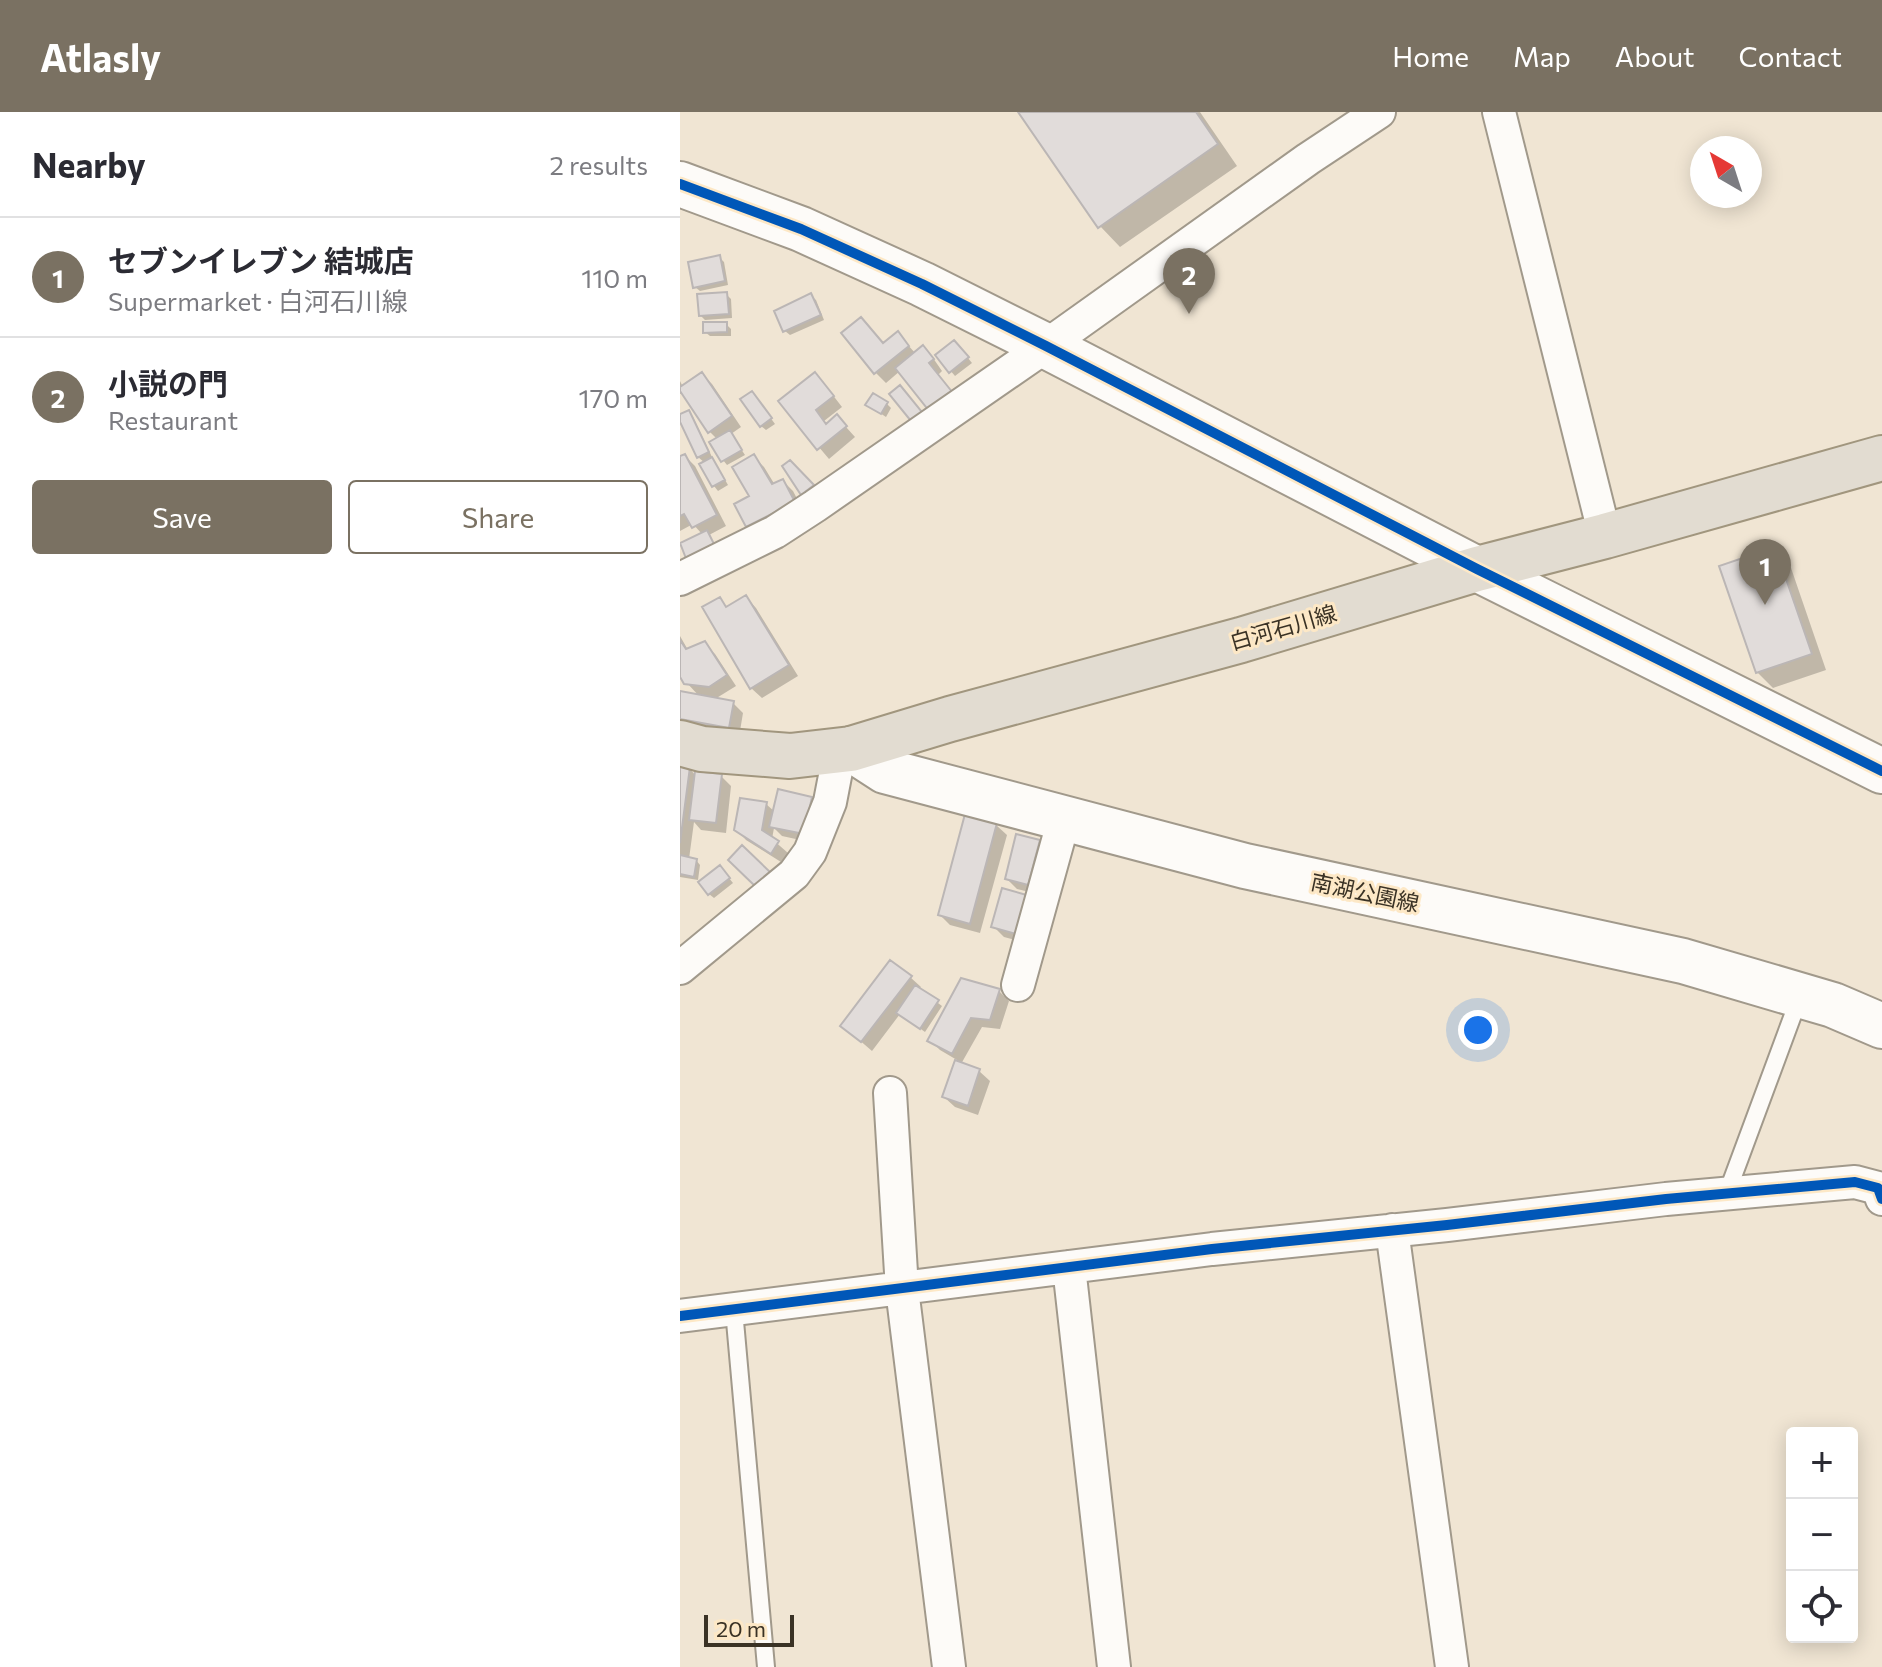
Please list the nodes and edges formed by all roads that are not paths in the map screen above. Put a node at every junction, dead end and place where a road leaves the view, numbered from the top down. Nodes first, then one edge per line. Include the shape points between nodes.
1 (1379, 112) edge
2 (1499, 112) edge
3 (680, 184) edge
4 (1046, 346) junction
5 (1882, 458) edge
6 (1605, 536) junction
7 (1477, 569) junction
8 (680, 579) edge
9 (680, 743) edge
10 (846, 750) junction
11 (1882, 771) edge
12 (1064, 819) junction
13 (680, 968) edge
14 (1018, 985) dead end
15 (1800, 995) junction
16 (1882, 1026) edge
17 (890, 1093) dead end
18 (1727, 1193) junction
19 (1882, 1199) edge
20 (1392, 1230) junction
21 (1069, 1267) junction
22 (902, 1289) junction
23 (734, 1310) junction
24 (680, 1316) edge
25 (766, 1667) edge
26 (949, 1667) edge
27 (1114, 1667) edge
28 (1452, 1667) edge

1 - 4 street
2 - 6 street
3 - 4 street via 801,229
4 - 7 street
4 - 8 street via 775,532
5 - 6 main road, 白河石川線
6 - 7 main road, 白河石川線
7 - 10 main road, 白河石川線
7 - 11 street
9 - 10 main road, 白河石川線 via 790,756
10 - 12 street, 南湖公園線 via 885,771
10 - 13 street via 810,852 794,874
12 - 14 street
12 - 15 street, 南湖公園線 via 1245,866 1683,961
15 - 16 street, 南湖公園線
15 - 18 lane
17 - 22 street
18 - 19 street via 1855,1182 1878,1188
18 - 20 street
20 - 21 street
20 - 28 street
21 - 22 street
21 - 27 street
22 - 23 street
22 - 26 street
23 - 24 street
23 - 25 lane

